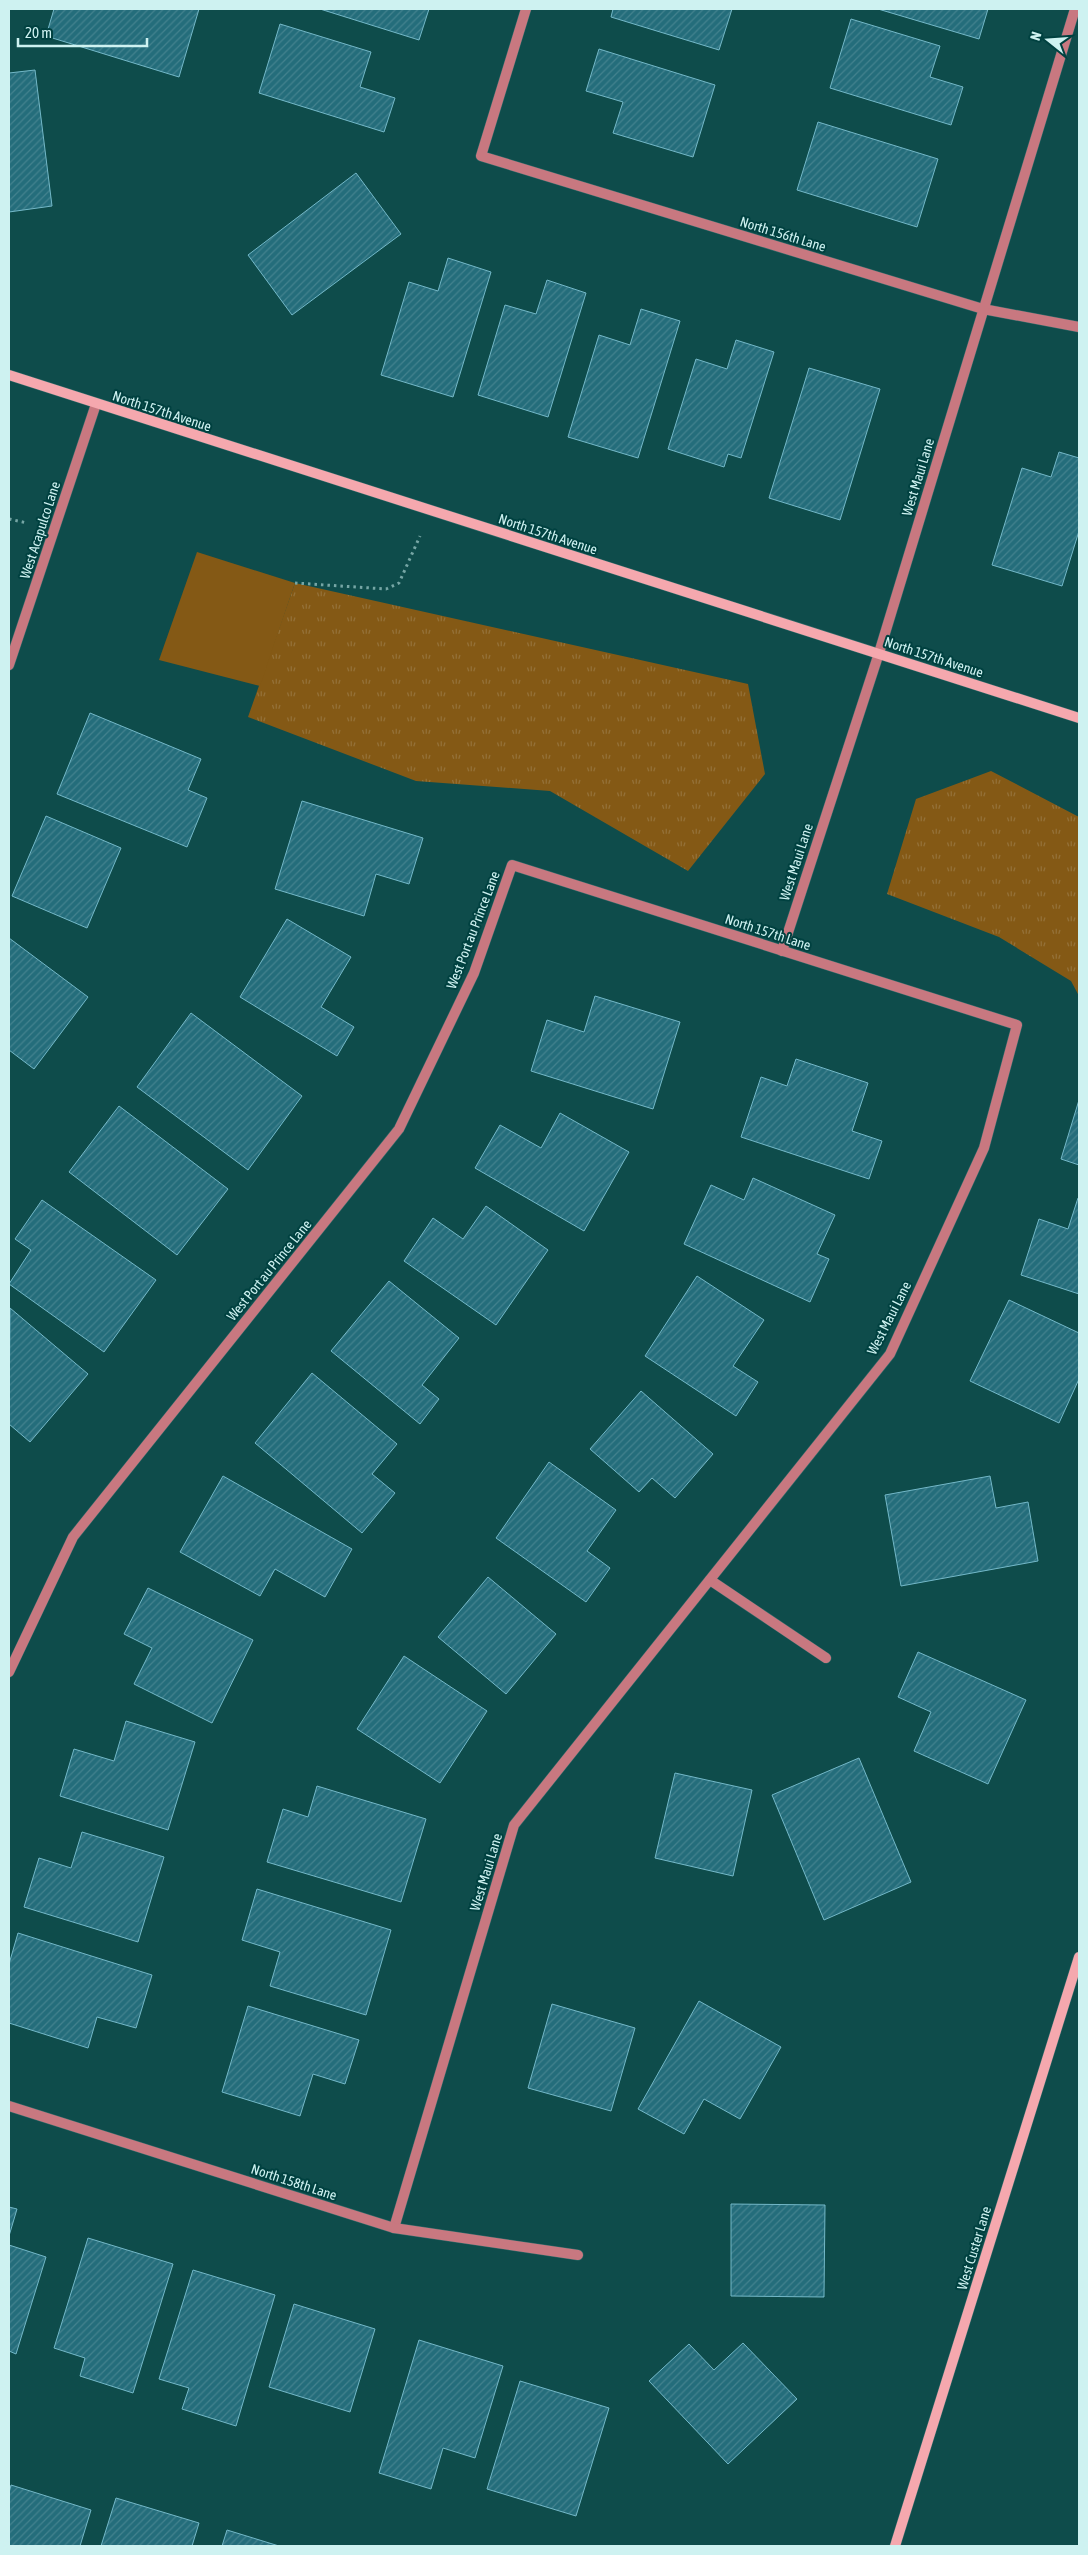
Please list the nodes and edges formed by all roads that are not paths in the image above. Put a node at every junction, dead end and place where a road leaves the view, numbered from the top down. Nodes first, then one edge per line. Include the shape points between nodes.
1 (526, 9) edge
2 (1075, 9) edge
3 (983, 309) junction
4 (1079, 327) edge
5 (9, 376) edge
6 (96, 404) junction
7 (878, 653) junction
8 (9, 665) edge
9 (1079, 718) edge
10 (512, 865) joint
11 (782, 950) junction
12 (1017, 1026) joint
13 (710, 1580) junction
14 (826, 1658) dead end
15 (9, 1672) edge
16 (1079, 1957) edge
17 (9, 2106) edge
18 (394, 2228) junction
19 (578, 2254) dead end
20 (895, 2546) edge

1 - 3 street, North 156th Lane via 481,156
2 - 3 street, West Maui Lane
3 - 4 street, North 156th Lane
3 - 7 street, West Maui Lane
5 - 6 street, North 157th Avenue
6 - 7 street, North 157th Avenue
6 - 8 street, West Acapulco Lane
7 - 9 street, North 157th Avenue
7 - 11 street, West Maui Lane
10 - 11 street, North 157th Lane
10 - 15 street, West Port au Prince Lane via 474,973 399,1129 73,1537
11 - 12 street, North 157th Lane
12 - 13 street, West Maui Lane via 984,1148 890,1354
13 - 14 street
13 - 18 street, West Maui Lane via 514,1825
16 - 20 street, West Custer Lane
17 - 18 street, North 158th Lane
18 - 19 street, North 158th Lane

